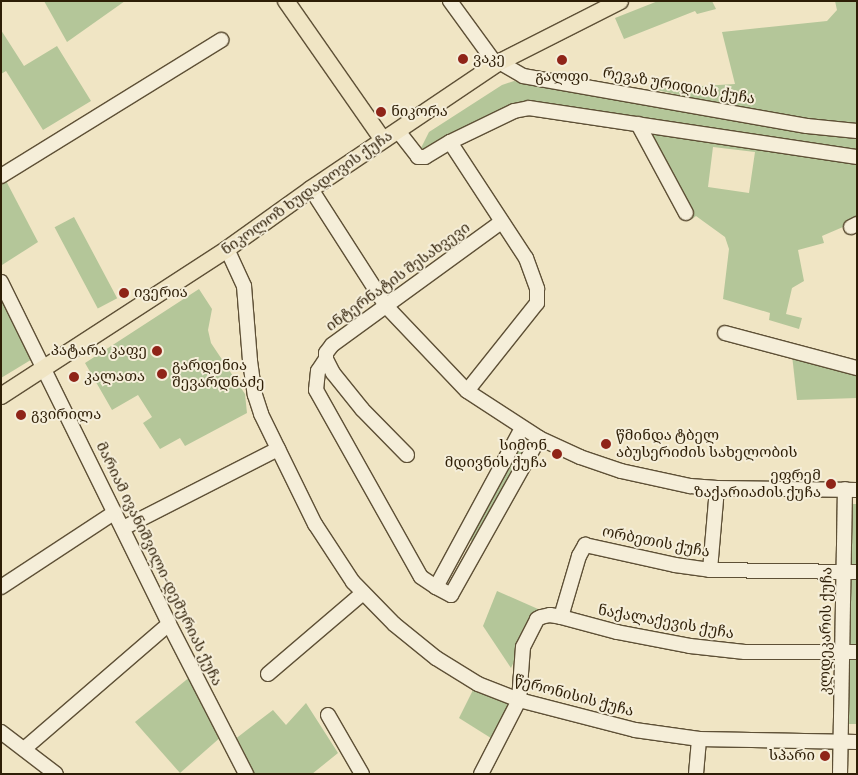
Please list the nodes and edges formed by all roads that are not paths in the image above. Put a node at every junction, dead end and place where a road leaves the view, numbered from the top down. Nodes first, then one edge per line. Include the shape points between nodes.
1 (286, 1) edge
2 (450, 1) edge
3 (620, 1) edge
4 (221, 40) dead end
5 (498, 63) junction
6 (638, 124) junction
7 (398, 131) junction
8 (857, 131) edge
9 (383, 140) junction
10 (450, 142) junction
11 (857, 157) edge
12 (1, 176) edge
13 (311, 189) junction
14 (686, 213) dead end
15 (501, 222) junction
16 (227, 249) junction
17 (1, 282) edge
18 (386, 306) junction
19 (725, 333) dead end
20 (326, 359) junction
21 (44, 367) junction
22 (857, 368) edge
23 (467, 391) junction
24 (1, 396) edge
25 (522, 428) junction
26 (539, 438) junction
27 (278, 449) junction
28 (407, 455) dead end
29 (718, 488) junction
30 (851, 489) edge
31 (115, 512) junction
32 (123, 528) junction
33 (710, 570) junction
34 (850, 572) edge
35 (1, 587) edge
36 (436, 587) junction
37 (364, 593) junction
38 (562, 617) junction
39 (169, 624) junction
40 (857, 652) edge
41 (842, 653) junction
42 (268, 674) dead end
43 (518, 700) junction
44 (328, 715) dead end
45 (1, 732) edge
46 (700, 739) junction
47 (841, 742) junction
48 (857, 742) edge
49 (24, 750) junction
50 (56, 774) edge
51 (246, 774) edge
52 (362, 774) edge
53 (481, 774) edge
54 (696, 774) edge
55 (840, 774) edge

1 - 9 main road
2 - 5 street
3 - 5 main road, ნიკოლოზ ხუდადოვის ქუჩა
4 - 12 street
5 - 7 main road, ნიკოლოზ ხუდადოვის ქუჩა
5 - 8 street, რევაზ ურიდიას ქუჩა via 523,76 807,126
6 - 10 street via 529,108 514,111
6 - 11 street
6 - 14 street
7 - 9 main road, ნიკოლოზ ხუდადოვის ქუჩა
7 - 10 street via 418,157 425,157
9 - 13 main road, ნიკოლოზ ხუდადოვის ქუჩა
10 - 15 street
13 - 16 main road, ნიკოლოზ ხუდადოვის ქუჩა
13 - 18 street
15 - 18 street, ინტერნატის შესახვევი
15 - 23 street via 526,258 538,298
16 - 21 main road, ნიკოლოზ ხუდადოვის ქუჩა
16 - 27 street, წერონისის ქუჩა via 244,286 255,395
17 - 21 street, მარიამ ივანიშვილი-დემურიას ქუჩა
18 - 20 street, ინტერნატის შესახვევი via 332,345
18 - 23 street
19 - 22 street
20 - 28 street via 333,373 362,408
20 - 36 street, ინტერნატის შესახვევი via 318,371 316,390 421,577
21 - 24 main road, ნიკოლოზ ხუდადოვის ქუჩა
21 - 31 street, მარიამ ივანიშვილი-დემურიას ქუჩა
23 - 25 street
25 - 26 street
25 - 36 street
26 - 29 street via 621,471 655,480
26 - 36 street via 452,596
27 - 32 street
27 - 37 street, წერონისის ქუჩა via 315,524 353,582
29 - 30 street
29 - 33 street
30 - 34 street, კლდეკარის ქუჩა
31 - 32 street, მარიამ ივანიშვილი-დემურიას ქუჩა
31 - 35 street
32 - 39 street, მარიამ ივანიშვილი-დემურიას ქუჩა
33 - 34 street, ორბეთის ქუჩა
33 - 38 street, ორბეთის ქუჩა via 585,545
34 - 41 street, კლდეკარის ქუჩა
37 - 42 street
37 - 43 street, წერონისის ქუჩა via 394,624 436,658 478,684
38 - 41 street, ნაქალაქევის ქუჩა via 690,646 745,652
38 - 43 street, ნაქალაქევის ქუჩა via 550,615 537,619 523,647
39 - 49 street
39 - 51 street, მარიამ ივანიშვილი-დემურიას ქუჩა
40 - 41 street, ნაქალაქევის ქუჩა
41 - 47 street, კლდეკარის ქუჩა
43 - 46 street, წერონისის ქუჩა via 635,730
43 - 53 street
44 - 52 street
45 - 49 street
46 - 47 street, წერონისის ქუჩა
46 - 54 street
47 - 48 street, წერონისის ქუჩა
47 - 55 street, კლდეკარის ქუჩა
49 - 50 street

